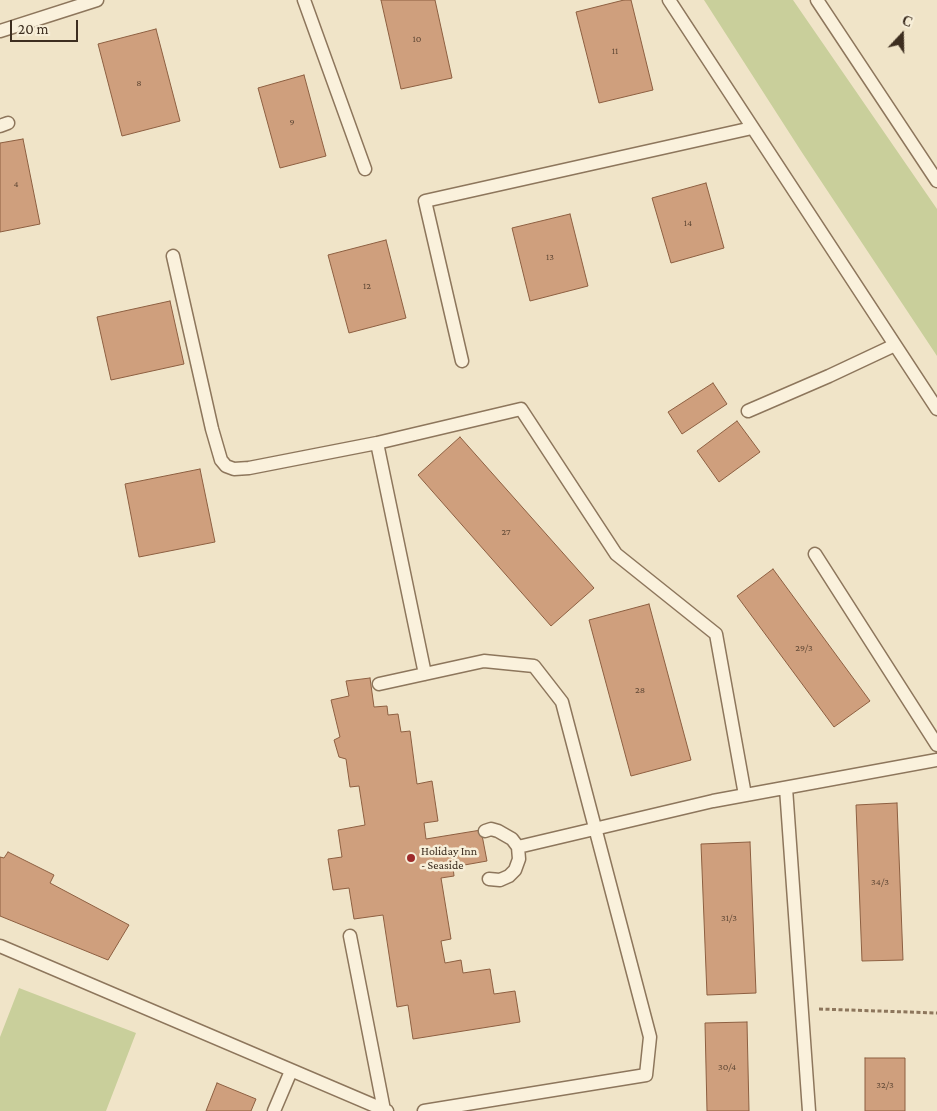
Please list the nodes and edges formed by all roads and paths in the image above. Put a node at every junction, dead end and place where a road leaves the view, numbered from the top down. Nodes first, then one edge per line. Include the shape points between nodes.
1 (97, 0) edge
2 (304, 0) edge
3 (669, 0) edge
4 (817, 0) edge
5 (0, 31) edge
6 (752, 128) junction
7 (365, 169) dead end
8 (937, 181) edge
9 (173, 256) dead end
10 (895, 345) junction
11 (462, 361) dead end
12 (937, 410) edge
13 (748, 411) dead end
14 (377, 443) junction
15 (815, 554) dead end
16 (425, 674) junction
17 (380, 684) dead end
18 (937, 745) edge
19 (937, 760) edge
20 (786, 788) junction
21 (745, 795) junction
22 (595, 829) junction
23 (485, 831) dead end
24 (518, 847) junction
25 (489, 879) dead end
26 (350, 936) dead end
27 (0, 946) edge
28 (801, 1009) junction
29 (937, 1013) edge
30 (291, 1071) junction
31 (354, 1098) junction
32 (386, 1110) edge
33 (274, 1111) edge
34 (354, 1111) edge
35 (424, 1111) edge
36 (809, 1111) edge

1 - 5 lane
2 - 7 lane
3 - 6 lane
4 - 8 lane
6 - 10 lane
6 - 11 lane via 424,201
9 - 14 lane via 212,430 226,466 249,468
10 - 12 lane
10 - 13 lane
14 - 16 lane
14 - 21 lane via 521,409 616,554 716,634
15 - 18 lane
16 - 17 lane
16 - 22 lane via 484,661 534,666 562,702
19 - 20 lane
20 - 21 lane
20 - 28 lane
21 - 22 lane
22 - 24 lane
22 - 35 lane via 650,1037 646,1075
23 - 24 lane via 498,830
24 - 25 lane via 519,859 509,876 500,880
26 - 32 lane
27 - 30 lane
28 - 29 path
28 - 36 lane
30 - 31 lane
30 - 33 lane
31 - 32 lane
31 - 34 lane

